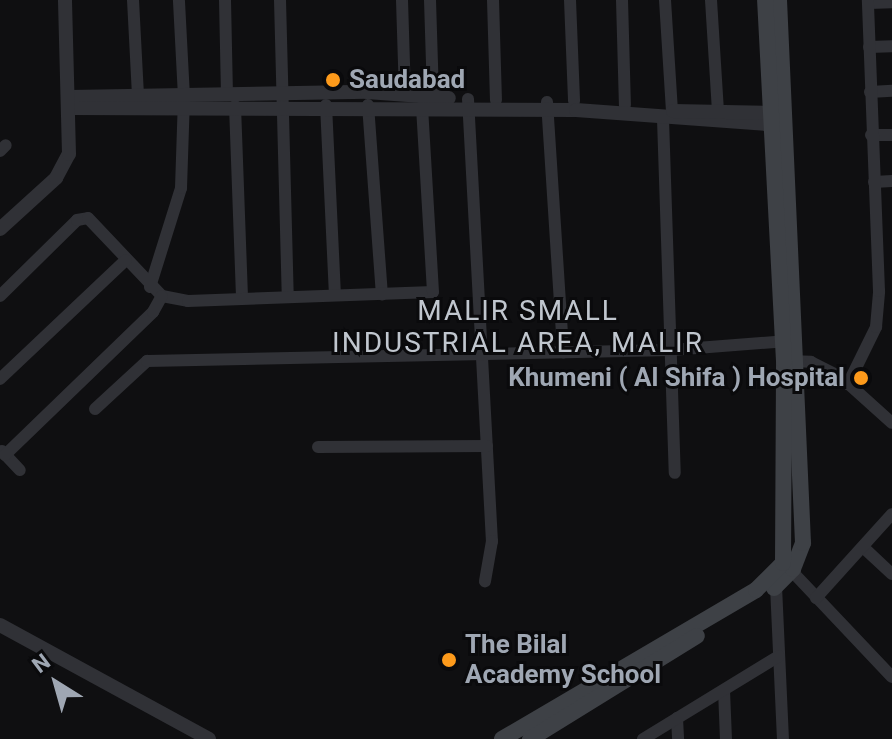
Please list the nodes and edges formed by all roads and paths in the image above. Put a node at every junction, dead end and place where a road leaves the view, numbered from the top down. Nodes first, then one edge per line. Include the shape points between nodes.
1 (65, 0) edge
2 (133, 0) edge
3 (179, 0) edge
4 (225, 0) edge
5 (280, 0) edge
6 (402, 0) edge
7 (430, 0) edge
8 (493, 0) edge
9 (570, 0) edge
10 (622, 0) edge
11 (665, 0) edge
12 (711, 0) edge
13 (765, 0) edge
14 (779, 0) edge
15 (868, 1) edge
16 (892, 2) edge
17 (892, 46) edge
18 (869, 47) junction
19 (892, 91) edge
20 (870, 92) junction
21 (405, 95) junction
22 (138, 97) junction
23 (284, 99) junction
24 (231, 100) junction
25 (496, 100) junction
26 (574, 101) junction
27 (70, 102) junction
28 (184, 102) junction
29 (428, 102) junction
30 (469, 103) junction
31 (326, 105) junction
32 (368, 105) junction
33 (547, 105) junction
34 (625, 105) junction
35 (718, 112) junction
36 (667, 115) junction
37 (702, 116) junction
38 (777, 118) junction
39 (871, 135) junction
40 (892, 135) edge
41 (892, 181) edge
42 (874, 182) junction
43 (0, 229) edge
44 (892, 231) edge
45 (876, 234) junction
46 (126, 260) junction
47 (150, 287) junction
48 (886, 287) edge
49 (382, 294) junction
50 (335, 295) junction
51 (0, 296) edge
52 (162, 296) junction
53 (288, 297) junction
54 (242, 298) junction
55 (789, 340) junction
56 (671, 350) junction
57 (563, 352) junction
58 (482, 355) junction
59 (792, 361) junction
60 (0, 379) edge
61 (848, 384) junction
62 (95, 409) dead end
63 (892, 423) edge
64 (487, 446) junction
65 (318, 447) dead end
66 (3, 452) edge
67 (20, 470) dead end
68 (675, 473) dead end
69 (892, 514) edge
70 (864, 548) junction
71 (787, 567) junction
72 (892, 574) edge
73 (485, 581) dead end
74 (776, 586) junction
75 (816, 598) junction
76 (0, 625) edge
77 (779, 656) junction
78 (892, 677) edge
79 (724, 690) junction
80 (677, 718) junction
81 (209, 739) edge
82 (502, 739) edge
83 (530, 739) edge
84 (643, 739) edge
85 (678, 739) edge
86 (726, 739) edge
87 (783, 739) edge

1 - 27 street
2 - 22 street
3 - 28 street
4 - 24 street
5 - 23 street
6 - 21 street
7 - 29 street
8 - 25 street
9 - 26 street
10 - 34 street
11 - 36 street
12 - 35 street
13 - 38 main road
14 - 38 main road
15 - 16 street
15 - 18 street
17 - 18 street
18 - 20 street
19 - 20 street
20 - 39 street
21 - 23 street
21 - 29 street
22 - 27 street
22 - 28 street
23 - 24 street
23 - 31 street
23 - 53 street
24 - 28 street
24 - 54 street
25 - 30 street
25 - 33 street
26 - 33 street
26 - 34 street
27 - 28 street
27 - 43 street via 69,154 56,178
28 - 47 street via 181,188
29 - 30 street
29 - 32 street
29 - 49 street via 436,291
30 - 33 street
30 - 58 street
31 - 32 street
31 - 50 street
32 - 49 street
33 - 36 street
33 - 57 street
34 - 36 street
35 - 37 street
35 - 38 street
36 - 37 street
36 - 56 street
37 - 38 street
38 - 55 main road
39 - 40 street
39 - 42 street
41 - 42 street
42 - 45 street
44 - 45 street
45 - 48 street
46 - 47 street
46 - 51 street via 83,218
46 - 60 street
47 - 52 street
48 - 61 street via 876,327
49 - 50 street
50 - 53 street
52 - 54 street via 188,301
52 - 66 street via 153,312
53 - 54 street
55 - 56 street
55 - 59 main road
56 - 57 street
56 - 68 street
57 - 58 street
58 - 62 street via 147,361
58 - 64 street
59 - 61 street via 811,362
59 - 71 main road
61 - 63 street
64 - 65 street
64 - 73 street via 492,541
66 - 67 street
69 - 70 street
70 - 72 street
70 - 75 street
71 - 74 main road
71 - 75 street
71 - 82 main road
74 - 77 street
74 - 83 main road
75 - 78 street
76 - 81 street
77 - 79 street
77 - 87 street
79 - 80 street
79 - 86 street
80 - 84 street
80 - 85 street

